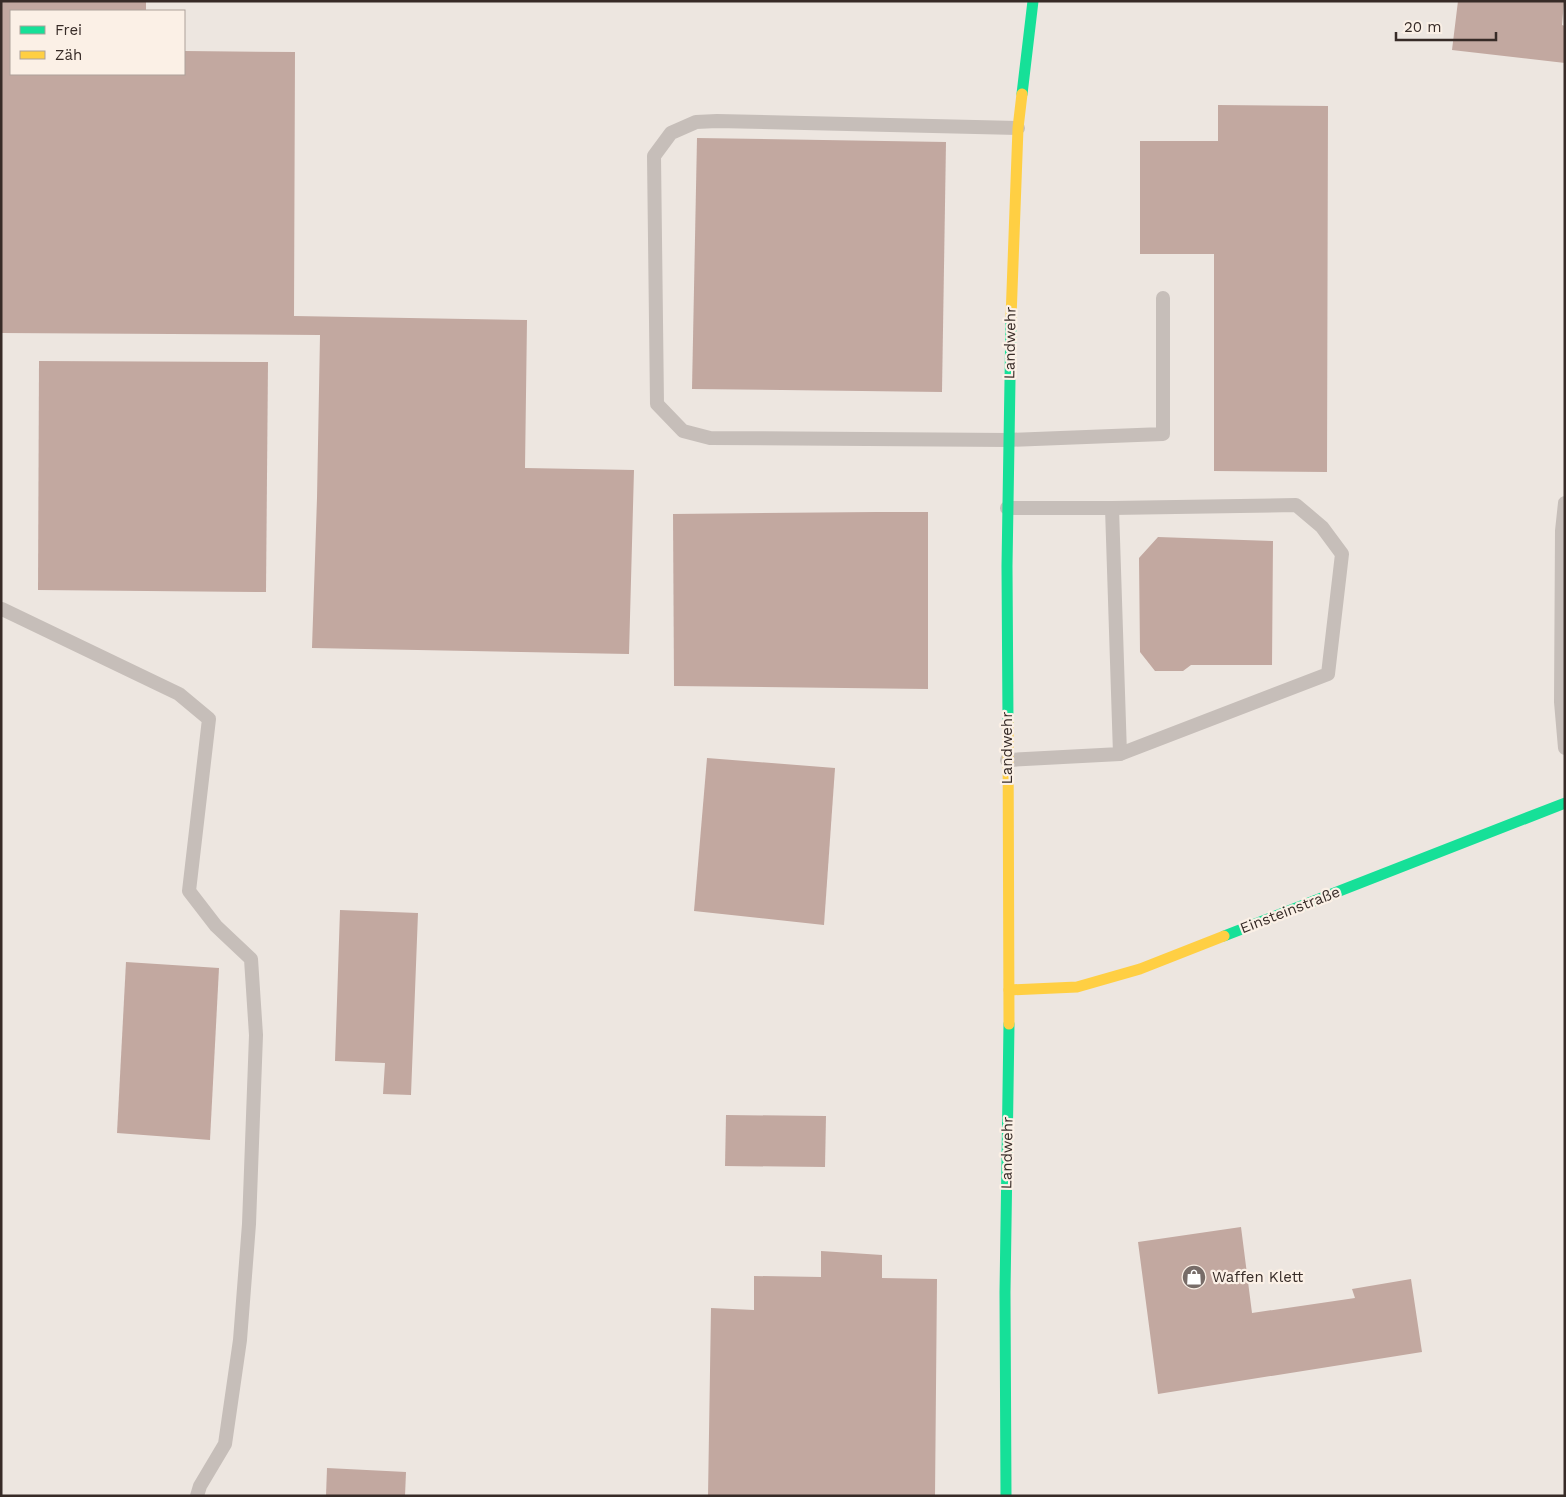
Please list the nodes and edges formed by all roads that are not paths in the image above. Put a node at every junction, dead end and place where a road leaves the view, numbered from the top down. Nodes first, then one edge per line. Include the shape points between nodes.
1 (1033, 1) edge
2 (1018, 128) junction
3 (1163, 298) dead end
4 (1008, 440) junction
5 (1565, 503) edge
6 (1007, 508) junction
7 (1112, 508) junction
8 (2, 609) edge
9 (1565, 748) edge
10 (1120, 754) junction
11 (1007, 760) junction
12 (1565, 803) edge
13 (1008, 990) junction
14 (197, 1496) edge
15 (1006, 1496) edge

1 - 2 main road, Landwehr
2 - 4 main road, Landwehr
2 - 4 lane via 696,122 671,133 654,156 657,404 683,431 710,438 735,439
3 - 4 lane via 1163,434
4 - 6 main road, Landwehr
5 - 9 lane via 1561,702
6 - 7 lane
6 - 11 main road, Landwehr
7 - 10 lane
7 - 10 lane via 1296,505 1322,527 1342,554 1328,674
8 - 14 lane via 179,694 208,719 189,891 216,926 252,959 256,1035 240,1340 225,1444
10 - 11 lane
11 - 13 main road, Landwehr
12 - 13 main road, Einsteinstraße via 1140,969 1077,987
13 - 15 main road, Landwehr

